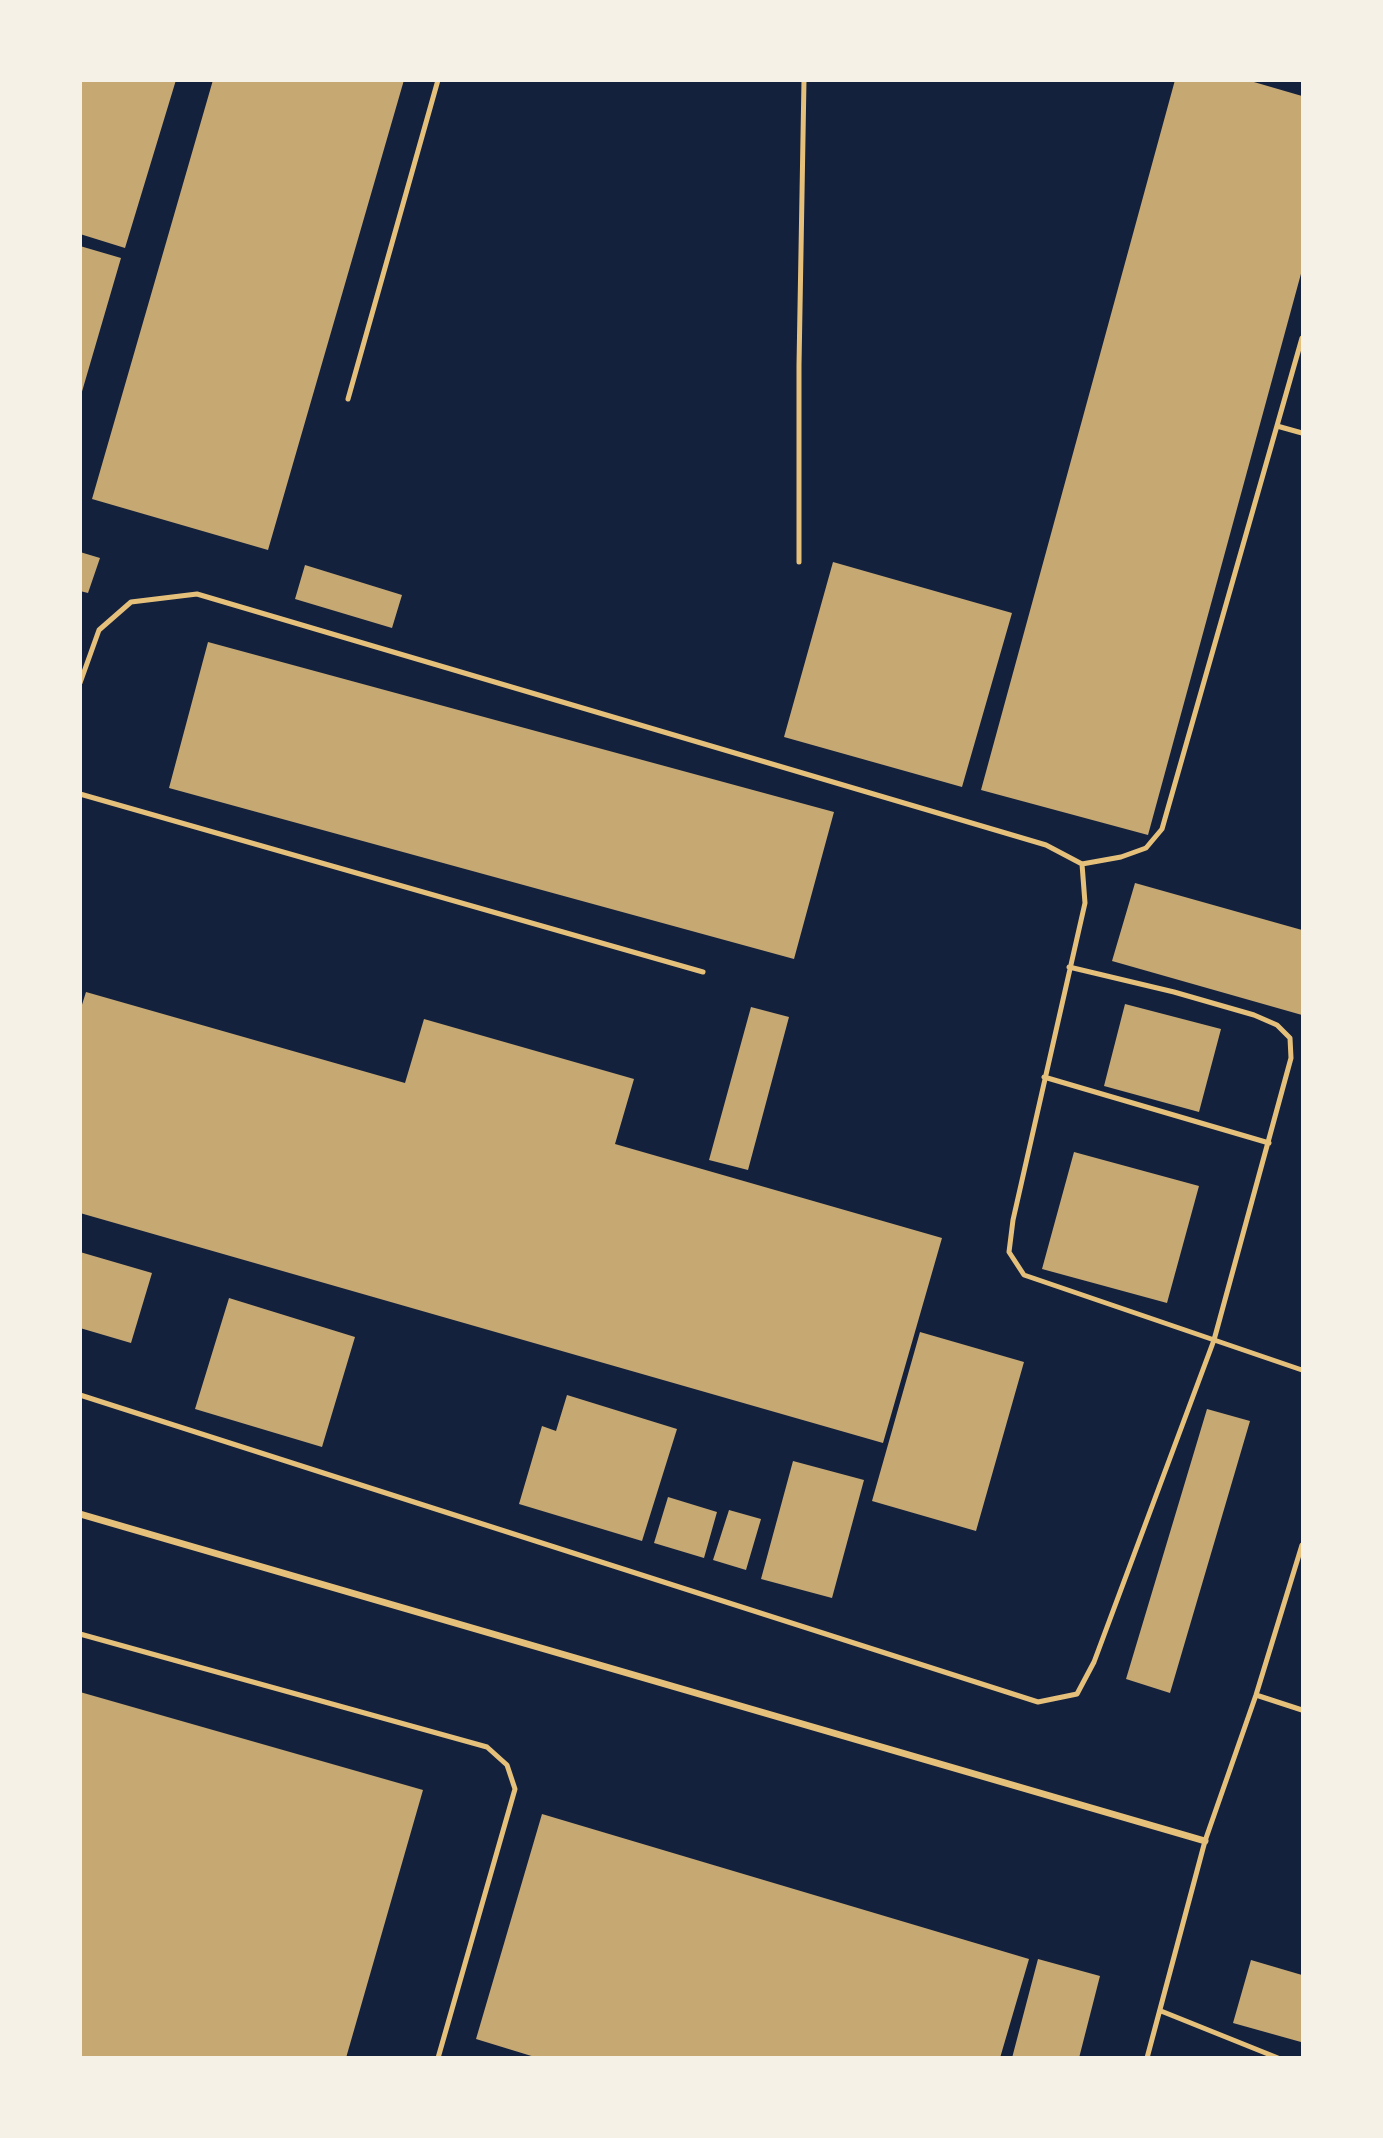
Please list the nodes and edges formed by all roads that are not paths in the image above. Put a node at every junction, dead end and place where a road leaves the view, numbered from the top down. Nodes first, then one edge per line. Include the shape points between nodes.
1 (438, 80) edge
2 (804, 80) edge
3 (1303, 338) edge
4 (348, 399) dead end
5 (1278, 426) junction
6 (1303, 433) edge
7 (799, 562) dead end
8 (80, 683) edge
9 (80, 794) edge
10 (1082, 864) junction
11 (1069, 967) junction
12 (703, 972) dead end
13 (1044, 1077) junction
14 (1269, 1143) junction
15 (1214, 1340) junction
16 (1303, 1370) edge
17 (80, 1395) edge
18 (80, 1514) edge
19 (1303, 1545) edge
20 (80, 1634) edge
21 (1256, 1695) junction
22 (1303, 1710) edge
23 (1205, 1841) junction
24 (1161, 2011) junction
25 (438, 2057) edge
26 (1147, 2057) edge
27 (1278, 2057) edge

1 - 4 lane
2 - 7 lane
3 - 5 lane
5 - 6 lane
5 - 10 lane via 1162,829 1146,848
8 - 10 lane via 99,630 131,602 197,594 1046,845
9 - 12 lane
10 - 11 lane via 1085,903
11 - 13 lane
11 - 14 lane via 1187,996 1277,1025 1290,1038 1291,1058
13 - 14 lane
13 - 15 lane via 1009,1252 1024,1275
14 - 15 lane
15 - 16 lane
15 - 17 lane via 1094,1662 1077,1694 1038,1702
18 - 23 street
19 - 21 lane
20 - 25 lane via 487,1747 507,1765 515,1789
21 - 22 lane
21 - 23 lane
23 - 24 lane
24 - 26 lane
24 - 27 lane

